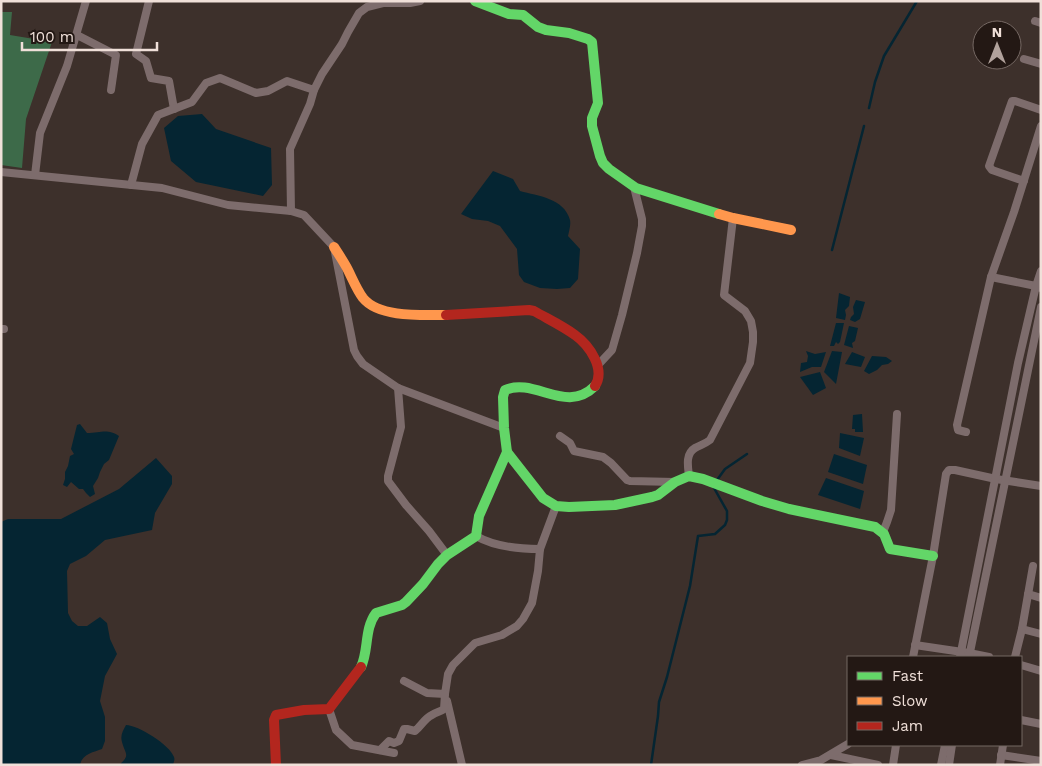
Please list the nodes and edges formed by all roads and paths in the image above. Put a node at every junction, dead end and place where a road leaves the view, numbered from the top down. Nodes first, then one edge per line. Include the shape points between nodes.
1 (86, 1) edge
2 (149, 1) edge
3 (420, 1) edge
4 (476, 1) edge
5 (77, 35) junction
6 (1024, 59) dead end
7 (1041, 64) edge
8 (111, 90) dead end
9 (314, 90) junction
10 (174, 109) junction
11 (1041, 110) edge
12 (1041, 126) edge
13 (1, 172) edge
14 (35, 175) junction
15 (1024, 181) junction
16 (131, 185) junction
17 (634, 187) junction
18 (291, 211) junction
19 (733, 218) junction
20 (791, 230) dead end
21 (334, 247) junction
22 (1041, 271) edge
23 (991, 277) junction
24 (1038, 287) edge
25 (1041, 307) edge
26 (598, 365) junction
27 (398, 388) junction
28 (897, 414) dead end
29 (504, 428) junction
30 (966, 432) dead end
31 (560, 436) dead end
32 (508, 452) junction
33 (689, 476) junction
34 (996, 479) junction
35 (1005, 480) junction
36 (675, 482) junction
37 (1041, 486) edge
38 (556, 506) junction
39 (883, 532) junction
40 (476, 536) junction
41 (540, 549) junction
42 (447, 555) junction
43 (932, 556) junction
44 (1033, 566) dead end
45 (1028, 594) junction
46 (1041, 598) edge
47 (1022, 629) junction
48 (1041, 634) edge
49 (915, 645) junction
50 (960, 654) edge
51 (969, 655) edge
52 (913, 656) edge
53 (1015, 656) edge
54 (1022, 665) edge
55 (1041, 670) edge
56 (404, 682) dead end
57 (445, 694) junction
58 (329, 709) junction
59 (1022, 720) edge
60 (1041, 724) edge
61 (847, 745) edge
62 (896, 746) edge
63 (945, 746) edge
64 (952, 746) edge
65 (1003, 746) edge
66 (380, 750) junction
67 (394, 753) dead end
68 (831, 755) junction
69 (1002, 755) junction
70 (1041, 761) edge
71 (820, 762) edge
72 (857, 763) edge
73 (276, 765) edge
74 (462, 765) edge
75 (802, 765) edge
76 (878, 765) edge
77 (893, 765) edge
78 (941, 765) edge
79 (948, 765) edge
80 (1000, 765) edge

1 - 5 street
2 - 10 street via 136,54 146,62 151,78 169,82
3 - 9 street via 367,7 360,13
4 - 17 street via 509,14 523,15 546,30 569,33 592,42 598,103 592,118 596,143 603,163
5 - 8 street via 116,55
5 - 14 street via 42,126
6 - 7 street
9 - 10 street via 287,82 268,91 256,92 220,78 206,83 192,102
9 - 18 street via 290,149
10 - 16 street via 158,115 142,144
11 - 15 street via 1012,101 989,166
12 - 15 street
13 - 14 street
14 - 16 street
15 - 23 street
16 - 18 street via 162,188 228,205
17 - 19 street
17 - 26 street via 642,219 637,253 612,350
18 - 21 street via 304,215
19 - 20 street
19 - 33 street via 724,295 742,308 751,321 754,332 751,359 710,440 696,447 688,457
21 - 26 street via 362,296 374,307 402,314 438,315 534,311 581,339
21 - 27 street via 354,350 363,364
22 - 24 street
23 - 24 street
23 - 30 street via 957,424 958,430
24 - 34 street via 1018,363
25 - 35 street
26 - 29 street via 597,383 578,397 507,388 504,393
27 - 29 street
27 - 42 street via 401,427 388,481
28 - 39 street via 890,510
29 - 32 street
31 - 36 street via 574,451 608,460 630,481
32 - 38 street via 543,498
32 - 40 street via 479,516
33 - 36 street
33 - 39 street via 774,505 875,527
34 - 35 street
34 - 43 street via 949,470
34 - 50 street
35 - 37 street
35 - 51 street
36 - 38 street via 658,495 615,505
38 - 41 street
39 - 43 street via 890,549
40 - 41 street via 512,548
40 - 42 street
41 - 57 street via 534,595 524,619 502,635 476,643 448,674
42 - 58 street via 406,602 373,616 362,666
43 - 49 street
44 - 45 street
45 - 46 street
45 - 47 street
47 - 48 street
47 - 53 street
49 - 50 street
49 - 52 street
50 - 51 street
54 - 55 street
56 - 57 street via 427,693
57 - 66 street via 441,712 433,714 415,731 404,729 399,741 389,741
57 - 74 street
58 - 66 street via 336,730 344,739 352,745
58 - 73 street via 276,715
59 - 60 street
61 - 68 street
62 - 77 street
63 - 78 street
64 - 79 street
65 - 69 street
66 - 67 street
68 - 71 street
68 - 72 street
69 - 70 street
69 - 80 street
71 - 75 street
72 - 76 street

